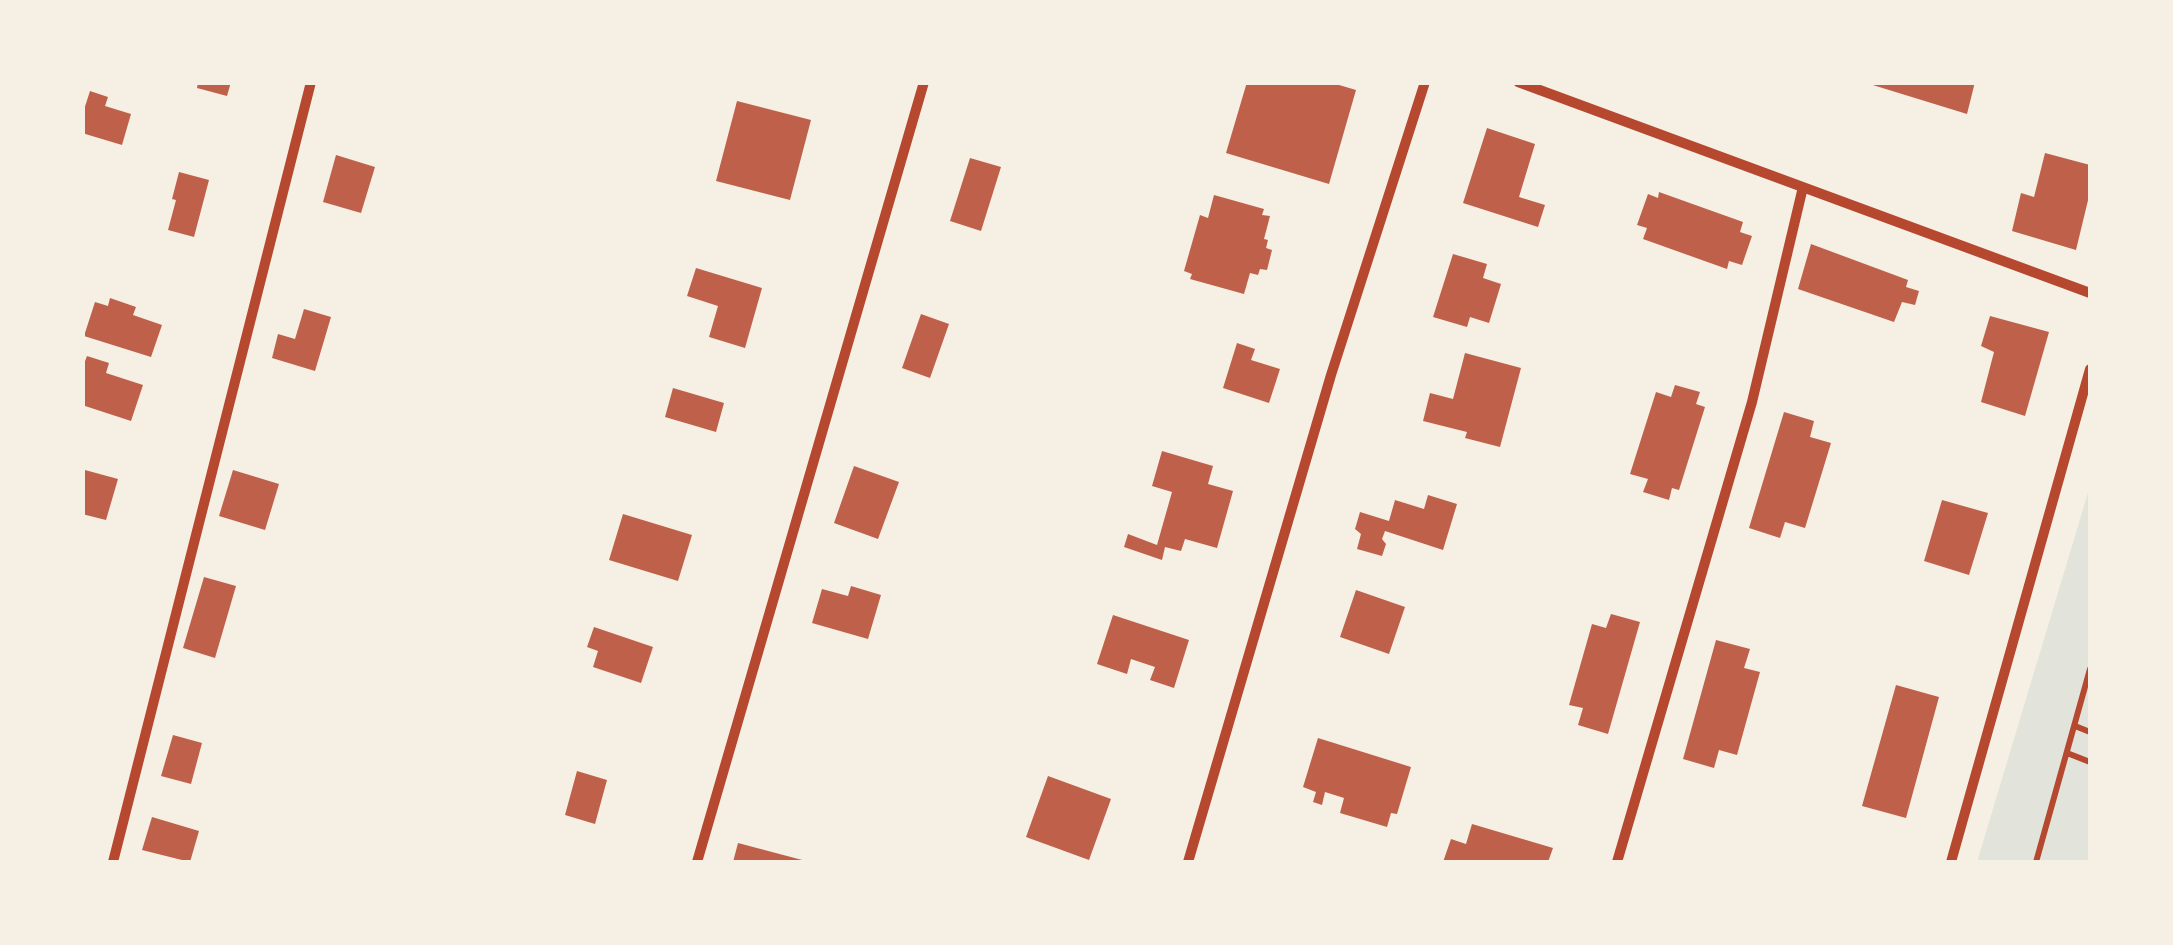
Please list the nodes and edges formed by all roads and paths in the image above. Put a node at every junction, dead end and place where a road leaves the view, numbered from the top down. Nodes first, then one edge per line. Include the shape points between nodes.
1 (311, 82) edge
2 (924, 82) edge
3 (1426, 82) edge
4 (1518, 82) edge
5 (1802, 187) junction
6 (2090, 293) edge
7 (2090, 370) edge
8 (2090, 669) edge
9 (2074, 726) junction
10 (2090, 732) edge
11 (2067, 752) junction
12 (2090, 762) edge
13 (113, 862) edge
14 (697, 862) edge
15 (1188, 862) edge
16 (1617, 862) edge
17 (1951, 862) edge
18 (2036, 862) edge

1 - 13 street
2 - 14 street
3 - 15 street
4 - 5 street
5 - 6 street
5 - 16 street via 1752,402
7 - 17 street
8 - 9 path
9 - 10 path
9 - 11 path
11 - 12 path
11 - 18 path

